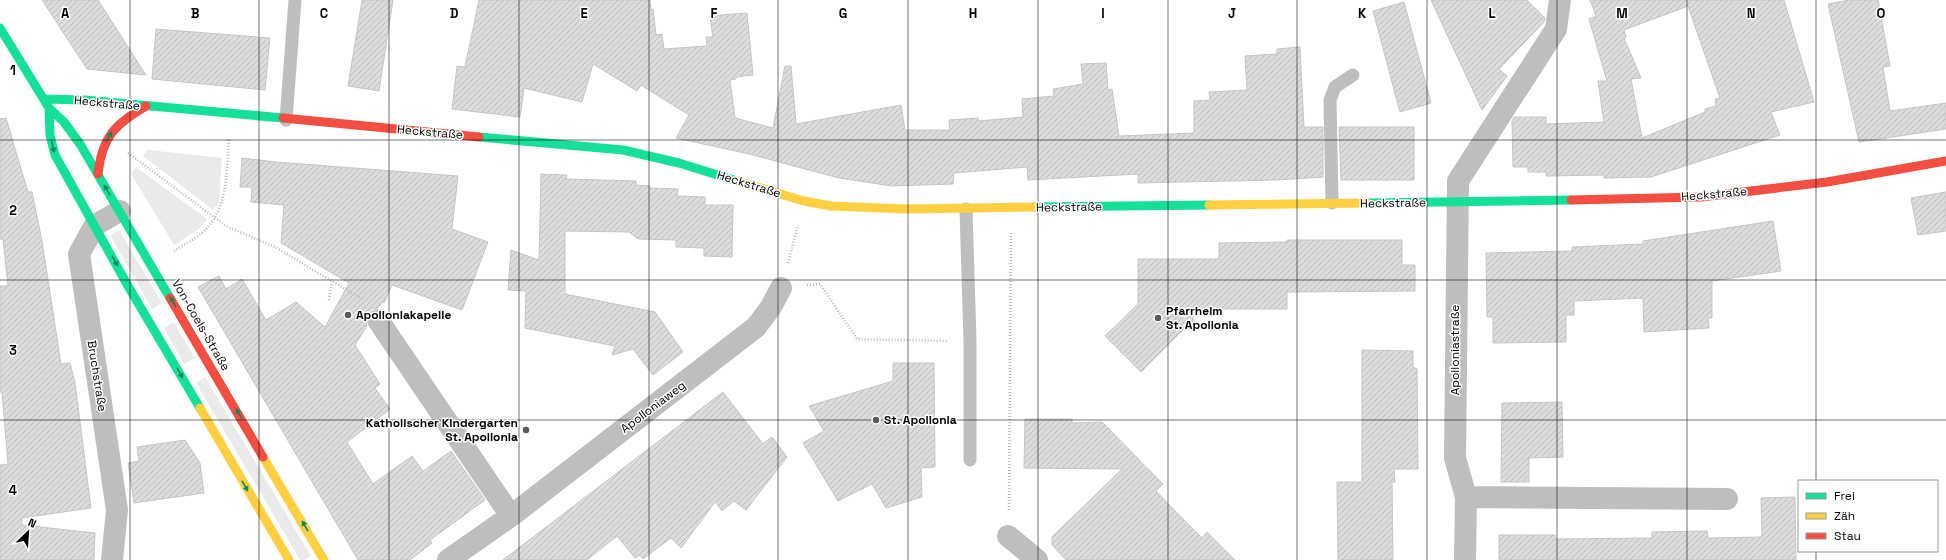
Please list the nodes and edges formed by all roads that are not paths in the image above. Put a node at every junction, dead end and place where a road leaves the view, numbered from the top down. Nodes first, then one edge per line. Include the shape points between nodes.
1 (295, 0) edge
2 (1560, 0) edge
3 (0, 28) edge
4 (1353, 75) dead end
5 (44, 100) junction
6 (146, 106) junction
7 (49, 108) junction
8 (286, 120) junction
9 (1946, 162) edge
10 (98, 174) junction
11 (1456, 202) junction
12 (1332, 203) junction
13 (966, 209) junction
14 (120, 211) junction
15 (95, 225) junction
16 (782, 288) road end
17 (378, 320) road end
18 (970, 460) dead end
19 (1466, 498) junction
20 (1727, 499) dead end
21 (511, 516) junction
22 (1008, 536) road end
23 (112, 560) edge
24 (289, 560) edge
25 (324, 560) edge
26 (448, 560) edge
27 (1037, 560) edge
28 (1465, 560) edge

1 - 8 lane
2 - 11 street via 1556,29 1458,181
3 - 5 main road, Von-Coels-Straße
4 - 12 lane via 1336,87 1330,100
5 - 6 main road, Heckstraße via 85,100
5 - 7 main road, Von-Coels-Straße
6 - 8 main road, Heckstraße
10 -> 6 main road via 99,159 117,124
7 - 10 main road, Von-Coels-Straße via 64,122
7 -> 15 main road, Von-Coels-Straße via 50,135 55,155
8 - 13 main road, Heckstraße via 623,150 679,163 804,201 831,206
9 - 11 main road, Heckstraße via 1827,182 1701,196
14 -> 10 main road, Von-Coels-Straße
11 - 12 main road, Heckstraße
11 - 19 street, Apolloniastraße via 1454,458
12 - 13 main road, Heckstraße
13 - 18 lane
14 - 15 street
25 -> 14 main road, Von-Coels-Straße
15 - 23 street, Bruchstraße via 78,254 117,510
15 -> 24 main road, Von-Coels-Straße via 128,286
16 - 21 street, Apolloniaweg via 756,327
17 - 21 street
19 - 20 street
19 - 28 street, Apolloniastraße
21 - 26 street, Apolloniaweg
22 - 27 street

